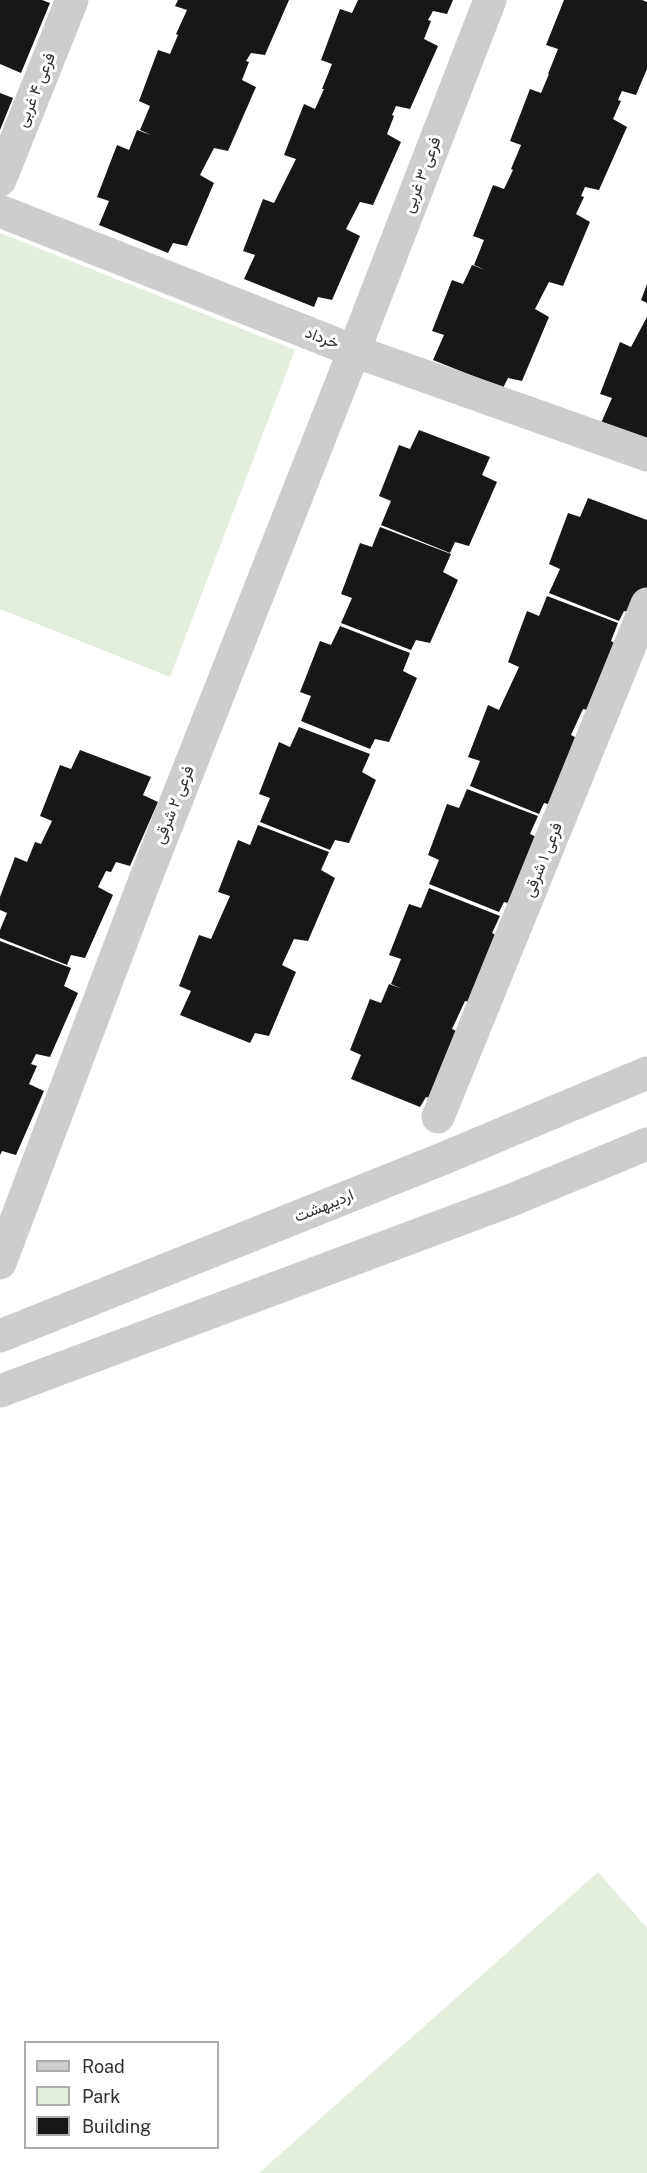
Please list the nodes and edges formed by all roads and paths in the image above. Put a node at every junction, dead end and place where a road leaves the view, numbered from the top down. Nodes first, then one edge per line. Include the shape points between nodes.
1 (72, 0) edge
2 (490, 0) edge
3 (0, 180) edge
4 (0, 211) edge
5 (354, 351) junction
6 (647, 455) edge
7 (647, 604) edge
8 (647, 1073) edge
9 (438, 1117) dead end
10 (647, 1144) edge
11 (0, 1263) edge
12 (0, 1336) edge
13 (0, 1391) edge

1 - 3 street, فرعی ۴ غربی
2 - 5 street, فرعی ۳ غربی
4 - 5 street, خرداد
5 - 6 street, خرداد
5 - 11 street, فرعی ۲ شرقی via 143,885
7 - 9 street, فرعی ۱ شرقی
8 - 12 street, اردیبهشت
10 - 13 street via 514,1199

